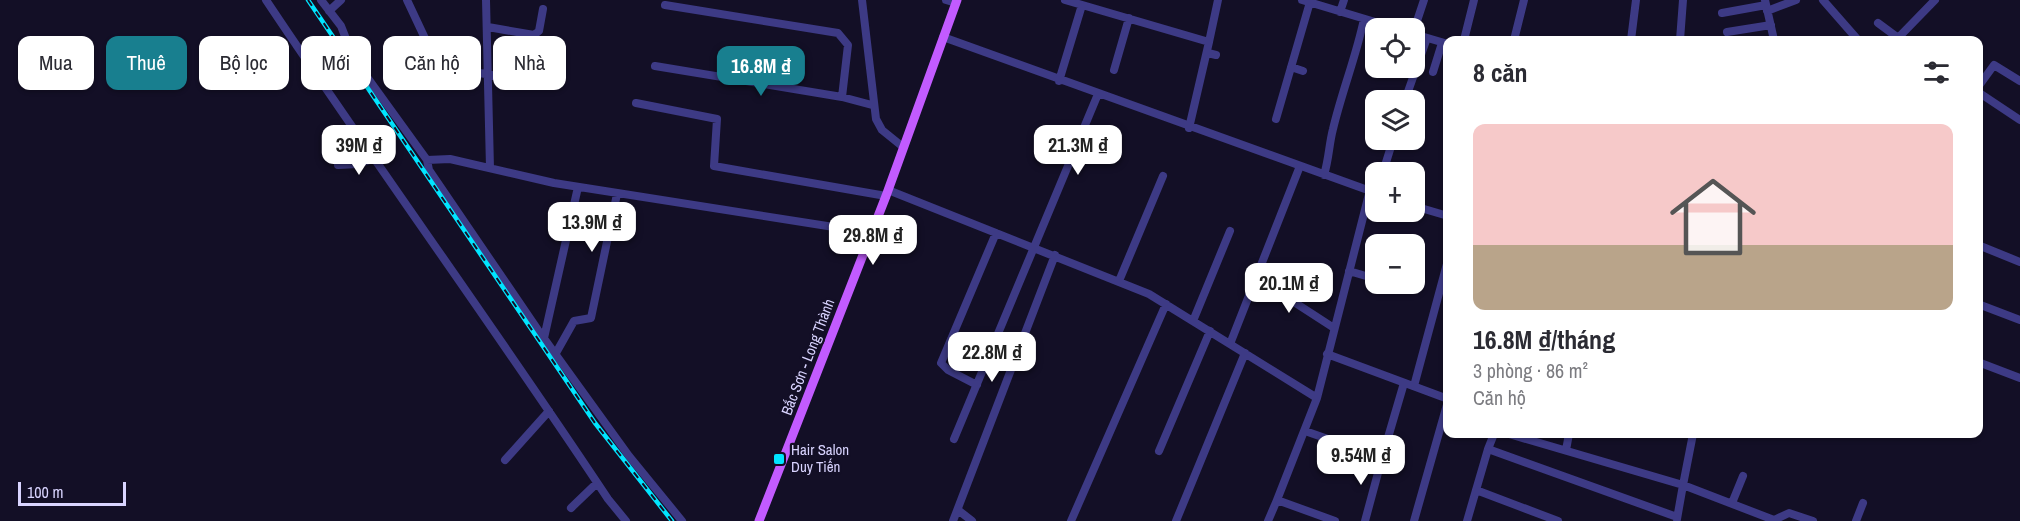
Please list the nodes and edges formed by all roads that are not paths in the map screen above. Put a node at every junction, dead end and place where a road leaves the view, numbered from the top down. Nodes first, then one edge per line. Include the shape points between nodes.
1 (266, 0) edge
2 (321, 0) edge
3 (341, 0) edge
4 (406, 0) edge
5 (486, 0) edge
6 (862, 0) edge
7 (946, 0) edge
8 (1065, 0) edge
9 (1218, 0) edge
10 (1344, 0) edge
11 (1424, 0) edge
12 (1474, 0) edge
13 (1524, 0) edge
14 (1636, 0) edge
15 (1683, 0) edge
16 (1796, 0) edge
17 (1823, 0) edge
18 (1935, 0) edge
19 (1306, 1) edge
20 (957, 2) edge
21 (665, 5) dead end
22 (1082, 5) junction
23 (1766, 5) edge
24 (543, 9) dead end
25 (328, 11) junction
26 (1340, 12) junction
27 (1722, 13) dead end
28 (1129, 18) junction
29 (1418, 18) edge
30 (1364, 19) joint
31 (1878, 22) dead end
32 (1771, 25) junction
33 (488, 27) junction
34 (1727, 32) dead end
35 (1465, 36) edge
36 (1515, 36) edge
37 (1631, 36) edge
38 (1680, 36) edge
39 (1773, 36) edge
40 (1854, 36) edge
41 (1895, 36) edge
42 (1902, 36) edge
43 (943, 37) junction
44 (1427, 38) joint
45 (1209, 42) junction
46 (1443, 43) edge
47 (1443, 49) edge
48 (1208, 53) junction
49 (1216, 55) dead end
50 (655, 66) dead end
51 (1291, 68) junction
52 (1114, 70) dead end
53 (1303, 71) dead end
54 (1433, 72) dead end
55 (489, 75) junction
56 (493, 76) edge
57 (1983, 80) edge
58 (1059, 81) junction
59 (2020, 81) edge
60 (1409, 90) edge
61 (1098, 94) junction
62 (1983, 95) edge
63 (842, 97) junction
64 (636, 103) dead end
65 (873, 105) junction
66 (1276, 119) dead end
67 (2020, 120) edge
68 (1189, 128) junction
69 (903, 147) junction
70 (375, 158) junction
71 (427, 160) junction
72 (338, 165) dead end
73 (1300, 166) junction
74 (490, 168) junction
75 (1324, 175) junction
76 (1162, 176) dead end
77 (578, 188) junction
78 (1365, 189) edge
79 (887, 193) junction
80 (617, 194) junction
81 (1425, 209) edge
82 (1443, 214) edge
83 (1365, 218) edge
84 (1230, 231) dead end
85 (872, 233) junction
86 (996, 233) junction
87 (1033, 247) junction
88 (1983, 247) edge
89 (1055, 255) junction
90 (2020, 262) edge
91 (1349, 271) junction
92 (1365, 276) edge
93 (1257, 278) junction
94 (1443, 279) edge
95 (1119, 280) junction
96 (1166, 304) junction
97 (1983, 305) edge
98 (2020, 320) edge
99 (1193, 321) junction
100 (1334, 328) junction
101 (1210, 331) junction
102 (544, 338) junction
103 (1230, 344) junction
104 (556, 353) junction
105 (1245, 353) junction
106 (1327, 354) junction
107 (1983, 364) edge
108 (2020, 378) edge
109 (1404, 383) junction
110 (977, 386) junction
111 (1414, 386) junction
112 (1317, 398) junction
113 (1443, 398) edge
114 (549, 411) junction
115 (1443, 418) edge
116 (1305, 431) junction
117 (1492, 438) edge
118 (1523, 438) edge
119 (1568, 438) edge
120 (1692, 438) edge
121 (954, 439) dead end
122 (1488, 450) junction
123 (1566, 450) junction
124 (1159, 452) dead end
125 (1382, 458) junction
126 (505, 460) dead end
127 (1743, 476) dead end
128 (597, 483) junction
129 (1683, 485) junction
130 (1476, 490) junction
131 (1277, 500) junction
132 (1732, 502) junction
133 (1863, 503) dead end
134 (571, 508) dead end
135 (958, 510) junction
136 (1318, 518) edge
137 (620, 519) edge
138 (1677, 519) edge
139 (682, 521) edge
140 (759, 521) edge
141 (953, 521) edge
142 (972, 521) edge
143 (1071, 521) edge
144 (1176, 521) edge
145 (1268, 521) edge
146 (1335, 521) edge
147 (1365, 521) edge
148 (1414, 521) edge
149 (1467, 521) edge
150 (1558, 521) edge
151 (1813, 521) edge
152 (1856, 521) edge

1 - 70 street
2 - 25 street
3 - 25 street
4 - 55 street via 438,66
5 - 33 street
6 - 65 street
7 - 20 street
8 - 22 street
9 - 45 street
10 - 26 street
11 - 29 street
12 - 35 street
13 - 36 street
14 - 37 street
15 - 38 street
16 - 23 street
17 - 40 street
18 - 42 street
19 - 26 street
19 - 51 street
20 - 43 main road, Bắc Sơn - Long Thành
21 - 63 street via 838,33 848,45
22 - 28 street
22 - 58 street
23 - 27 street
23 - 32 street
24 - 33 street via 539,31 534,35
25 - 71 street via 341,26 354,59
26 - 30 street
28 - 45 street
28 - 52 street
30 - 75 street via 1332,130 1331,155
31 - 41 street
32 - 34 street
32 - 39 street
33 - 55 street
43 - 58 street
43 - 69 main road, Bắc Sơn - Long Thành
44 - 46 street
44 - 60 street
45 - 48 street
47 - 54 street
48 - 49 street
48 - 68 street
50 - 63 street
51 - 53 street
51 - 66 street
55 - 56 street
55 - 74 street
57 - 59 street via 1994,65
58 - 61 street
61 - 68 street
61 - 87 street
62 - 67 street
63 - 65 street
64 - 79 street via 716,118 712,163 716,167
65 - 69 street via 882,130
68 - 73 street
69 - 79 main road, Bắc Sơn - Long Thành
70 - 72 street
70 - 114 street
71 - 74 street via 450,159
71 - 102 street via 426,166
73 - 75 street
73 - 93 street
74 - 77 street
75 - 78 street
76 - 95 street
77 - 80 street
77 - 102 street
79 - 85 main road, Bắc Sơn - Long Thành
79 - 86 street
80 - 85 street
80 - 104 street via 591,318 574,321
81 - 82 street
83 - 91 street
84 - 99 street
85 - 140 main road, Bắc Sơn - Long Thành
86 - 87 street
86 - 110 street via 941,363
87 - 89 street
87 - 110 street
88 - 90 street
89 - 95 street
89 - 135 street
91 - 92 street
91 - 100 street
93 - 100 street
93 - 103 street
94 - 111 street
95 - 96 street
96 - 99 street
96 - 143 street
97 - 98 street
99 - 101 street
100 - 106 street
101 - 103 street
101 - 124 street
102 - 104 street
103 - 105 street
104 - 139 street via 629,456
105 - 112 street
105 - 144 street
106 - 109 street
106 - 112 street
107 - 108 street
109 - 111 street
109 - 125 street
110 - 121 street
111 - 113 street
112 - 116 street
114 - 126 street
114 - 128 street
115 - 148 street
116 - 125 street
116 - 131 street
117 - 122 street
118 - 123 street
119 - 123 street
120 - 129 street
122 - 130 street
122 - 138 street
123 - 129 street
125 - 147 street
127 - 132 street
128 - 134 street
128 - 137 street
129 - 132 street
129 - 138 street
130 - 149 street
130 - 150 street
131 - 136 street
131 - 145 street
132 - 151 street via 1774,520 1789,513
133 - 152 street
135 - 141 street
135 - 142 street
136 - 146 street

